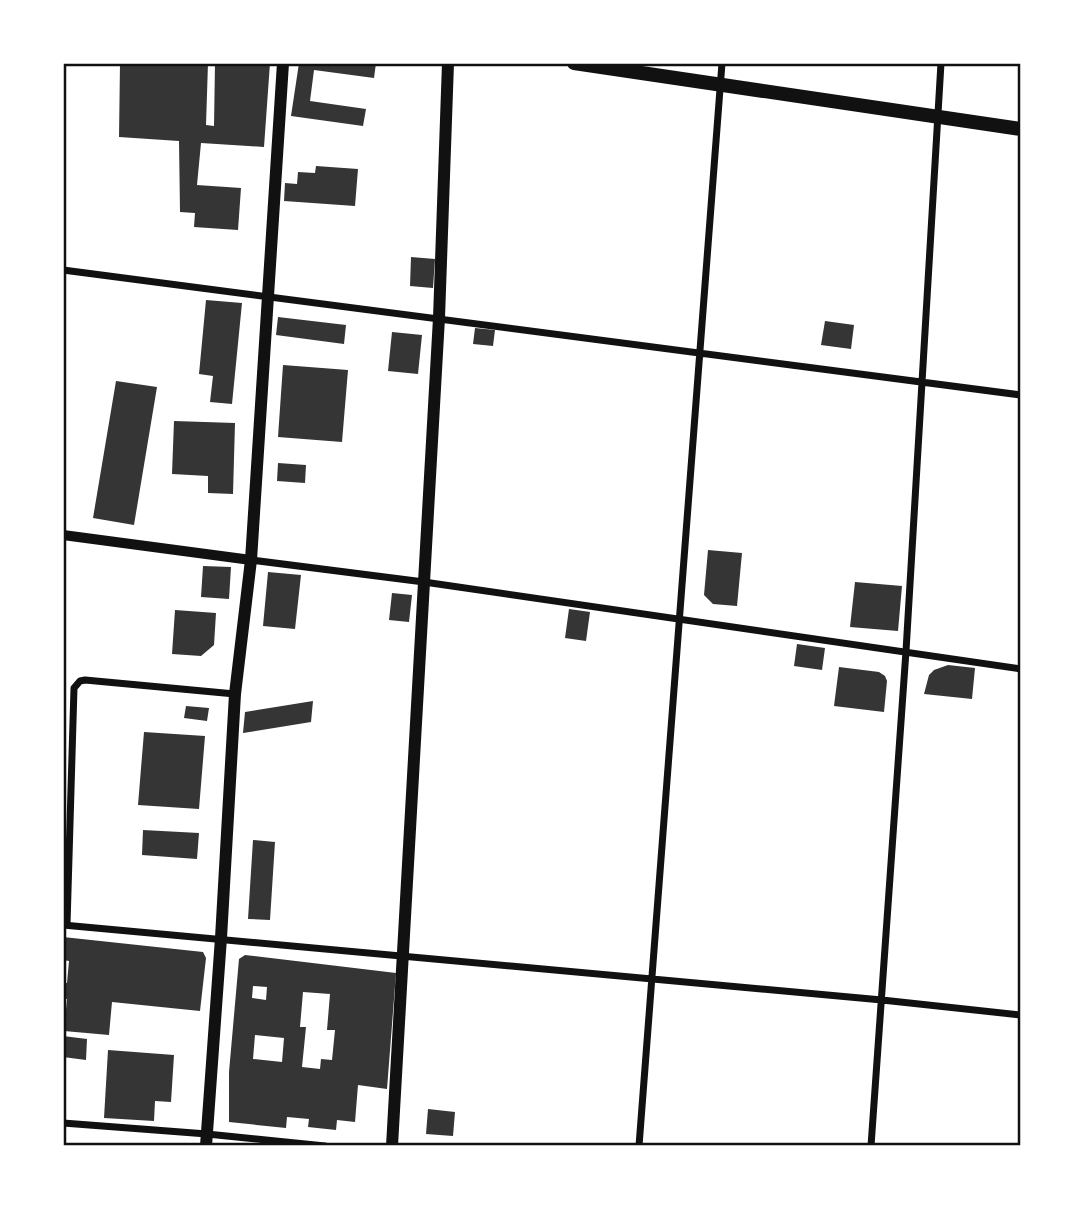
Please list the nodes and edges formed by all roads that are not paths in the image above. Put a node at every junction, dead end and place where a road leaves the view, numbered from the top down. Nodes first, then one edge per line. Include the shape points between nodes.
1 (283, 63) edge
2 (448, 63) edge
3 (574, 63) edge
4 (722, 63) edge
5 (941, 63) edge
6 (721, 85) junction
7 (937, 117) junction
8 (1021, 129) edge
9 (63, 270) edge
10 (267, 297) junction
11 (439, 318) junction
12 (701, 353) junction
13 (921, 382) junction
14 (1021, 395) edge
15 (63, 535) edge
16 (251, 560) junction
17 (424, 582) junction
18 (679, 619) junction
19 (906, 652) junction
20 (1021, 669) edge
21 (235, 694) junction
22 (65, 925) edge
23 (221, 938) junction
24 (403, 957) junction
25 (653, 979) junction
26 (882, 1000) junction
27 (1021, 1015) edge
28 (63, 1124) edge
29 (206, 1140) edge
30 (325, 1146) edge
31 (392, 1146) edge
32 (639, 1146) edge
33 (871, 1146) edge

1 - 10 main road
2 - 11 main road
3 - 6 main road
4 - 6 street
5 - 7 street
6 - 7 main road
6 - 12 street
7 - 8 main road
7 - 13 street
9 - 10 street
10 - 11 street
10 - 16 main road
11 - 12 street
11 - 17 main road
12 - 13 street
12 - 18 street
13 - 14 street
13 - 19 street
15 - 16 street
16 - 17 street
16 - 21 main road
17 - 18 street
17 - 24 main road
18 - 19 street
18 - 25 street
19 - 20 street
19 - 26 street
21 - 22 street via 85,680 76,684
21 - 23 main road
22 - 23 street
23 - 24 street
23 - 29 main road
24 - 25 street
24 - 31 main road
25 - 26 street
25 - 32 street
26 - 27 street
26 - 33 street
28 - 29 street
29 - 30 street

